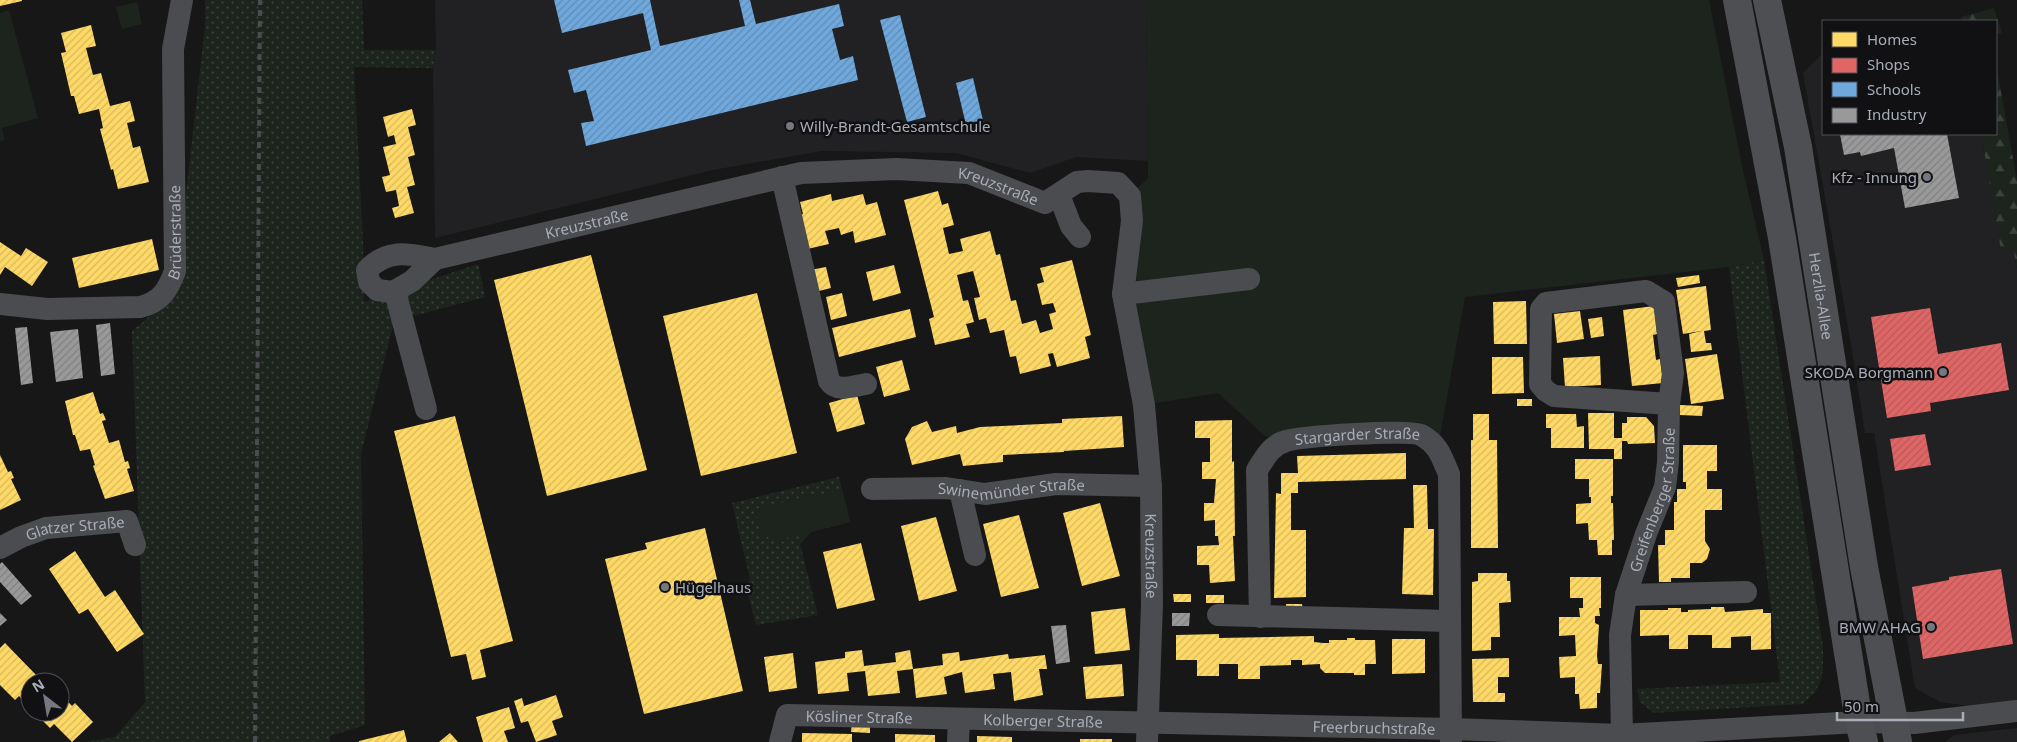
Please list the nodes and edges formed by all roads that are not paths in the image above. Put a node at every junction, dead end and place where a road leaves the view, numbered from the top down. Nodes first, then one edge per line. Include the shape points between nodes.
1 (182, 0) edge
2 (1767, 0) edge
3 (1746, 2) edge
4 (782, 177) junction
5 (1059, 195) junction
6 (1080, 237) dead end
7 (435, 259) junction
8 (1249, 279) dead end
9 (393, 292) junction
10 (1123, 294) junction
11 (0, 304) edge
12 (866, 384) dead end
13 (1669, 404) junction
14 (426, 409) dead end
15 (1151, 486) junction
16 (872, 489) dead end
17 (960, 490) junction
18 (135, 545) dead end
19 (0, 548) edge
20 (975, 555) dead end
21 (1746, 592) dead end
22 (1626, 595) junction
23 (1218, 616) dead end
24 (1260, 616) junction
25 (1449, 621) junction
26 (2017, 711) edge
27 (959, 719) junction
28 (1861, 732) edge
29 (1896, 732) edge
30 (1148, 733) edge
31 (1452, 735) edge
32 (1622, 735) junction
33 (780, 742) edge
34 (958, 742) edge

1 - 11 street, Brüderstraße via 173,49 175,271 168,290 151,304 140,307 47,309
2 - 29 main road, Herzlia-Allee via 1798,147 1864,567
3 - 28 main road, Herzlia-Allee
4 - 5 street, Kreuzstraße via 801,173 896,169 969,173 1045,203
4 - 7 street, Kreuzstraße
4 - 12 street via 829,380 838,388
5 - 6 street via 1071,226
5 - 10 street, Kreuzstraße via 1077,182 1088,180 1118,183 1130,196 1132,221
7 - 9 street via 412,281
7 - 9 street, Kreuzstraße via 401,253 376,260 367,270 369,282 377,290
8 - 10 street
9 - 14 street
10 - 15 street, Kreuzstraße via 1144,405
13 - 13 street, Greifenberger Straße via 1673,373 1664,302 1646,291 1546,303 1541,309 1540,384 1546,391 1554,396
13 - 22 street, Greifenberger Straße via 1665,486
15 - 17 street, Swinemünder Straße via 1056,484 985,494
15 - 30 street, Kreuzstraße
16 - 17 street, Swinemünder Straße
17 - 20 street
18 - 19 street, Glatzer Straße via 127,521 46,528
21 - 22 street, Greifenberger Straße
22 - 32 street, Greifenberger Straße via 1620,634
23 - 24 street
24 - 25 street
24 - 25 street, Stargarder Straße via 1257,470 1270,450 1286,441 1366,433 1419,434 1438,447 1448,474
25 - 31 street, Stargarder Straße
26 - 29 street, Freerbruchstraße via 1914,723
27 - 30 street, Kolberger Straße
27 - 33 street, Kösliner Straße via 786,716
27 - 34 street
28 - 29 street, Freerbruchstraße
28 - 32 street, Freerbruchstraße
30 - 31 street, Freerbruchstraße
31 - 32 street, Freerbruchstraße

